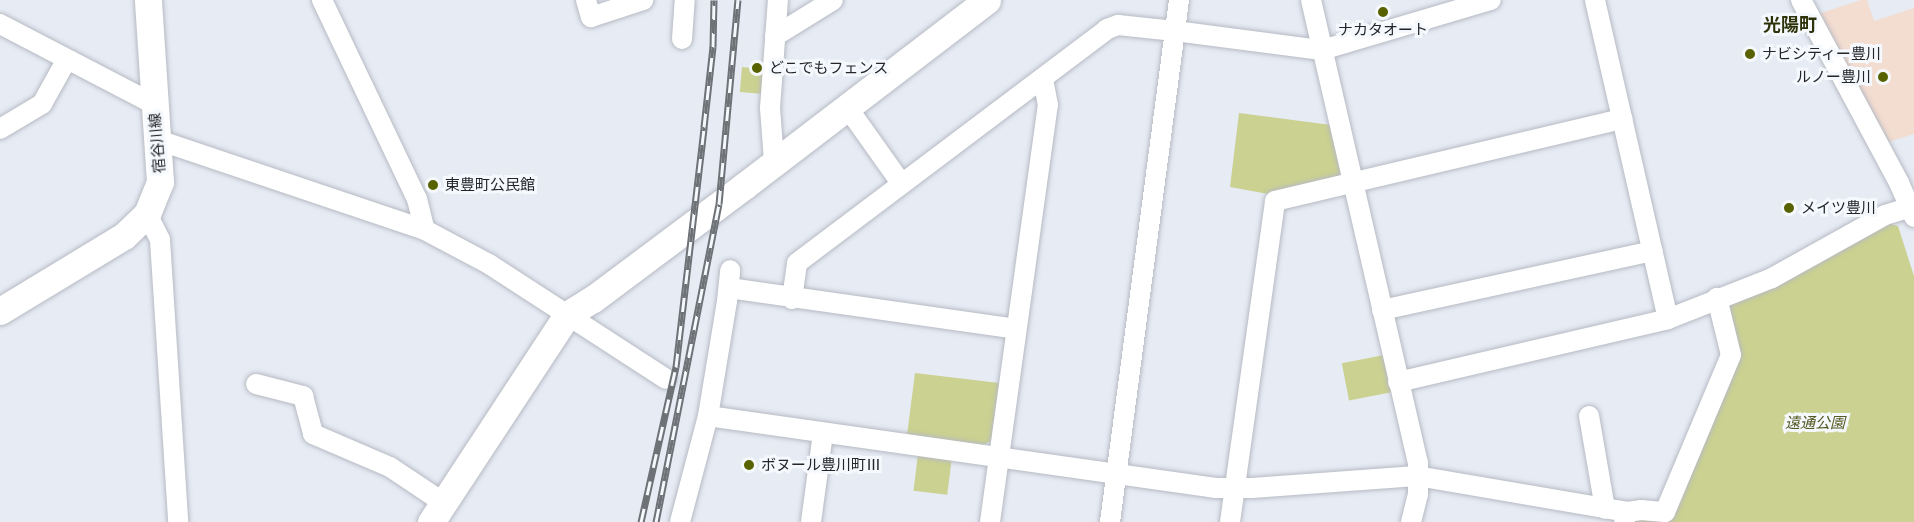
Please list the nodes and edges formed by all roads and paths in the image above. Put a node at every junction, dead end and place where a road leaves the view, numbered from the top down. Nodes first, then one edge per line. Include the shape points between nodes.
1 (148, 0) edge
2 (586, 0) edge
3 (643, 0) edge
4 (685, 0) edge
5 (778, 0) edge
6 (834, 0) edge
7 (987, 0) edge
8 (1179, 0) edge
9 (1311, 0) edge
10 (1491, 0) edge
11 (1595, 0) edge
12 (1801, 0) edge
13 (326, 1) edge
14 (1466, 4) edge
15 (0, 24) edge
16 (1175, 31) junction
17 (775, 36) junction
18 (682, 39) dead end
19 (1322, 50) junction
20 (67, 59) junction
21 (1043, 79) junction
22 (154, 104) junction
23 (847, 106) junction
24 (1622, 119) junction
25 (0, 129) edge
26 (158, 140) junction
27 (774, 161) junction
28 (1353, 182) junction
29 (901, 183) junction
30 (1912, 212) edge
31 (147, 214) junction
32 (425, 230) junction
33 (1653, 251) junction
34 (1717, 298) junction
35 (792, 299) junction
36 (1382, 310) junction
37 (0, 311) edge
38 (567, 315) junction
39 (1668, 318) junction
40 (1016, 328) junction
41 (666, 379) dead end
42 (1398, 382) junction
43 (256, 384) dead end
44 (1589, 416) dead end
45 (708, 417) junction
46 (823, 433) junction
47 (999, 457) junction
48 (1116, 473) junction
49 (1417, 476) junction
50 (1235, 488) junction
51 (1605, 509) junction
52 (438, 512) edge
53 (1625, 517) edge
54 (178, 522) edge
55 (680, 522) edge
56 (811, 522) edge
57 (990, 522) edge
58 (1110, 522) edge
59 (1230, 522) edge
60 (1411, 522) edge

1 - 22 street, 宿谷川線
2 - 3 street via 591,17
4 - 18 street
5 - 17 street
6 - 17 street
7 - 23 street
8 - 16 street
9 - 19 street
10 - 14 street
11 - 24 street
12 - 30 street
13 - 32 street via 417,199
14 - 19 street
15 - 20 street
16 - 19 street
16 - 21 street via 1118,26 1107,29
16 - 48 street
17 - 27 street via 770,108
19 - 28 street
20 - 22 street
20 - 25 street via 42,104
21 - 29 street
21 - 40 street via 1047,105
22 - 26 street, 宿谷川線
23 - 27 street
23 - 29 street
24 - 28 street
24 - 33 street
26 - 31 street, 宿谷川線 via 160,182
26 - 32 street
27 - 38 street
28 - 36 street
28 - 50 street via 1337,189 1275,201
29 - 35 street via 797,263
30 - 34 street via 1885,215 1772,278
31 - 37 street, 宿谷川線 via 124,236
31 - 54 street via 160,240
32 - 38 street via 489,264
33 - 36 street
33 - 39 street
34 - 39 street
34 - 53 street via 1731,355 1670,502 1665,512 1641,510
35 - 40 street
35 - 45 street via 729,279
36 - 42 street
38 - 41 street
38 - 52 street
39 - 42 street
40 - 47 street
42 - 49 street via 1418,462
43 - 52 street via 303,396 314,434 390,467
44 - 51 street
45 - 46 street
45 - 55 street
46 - 47 street
46 - 56 street
47 - 48 street
47 - 57 street
48 - 50 street
48 - 58 street
49 - 50 street
49 - 51 street
49 - 60 street via 1418,494
50 - 59 street
51 - 53 street

